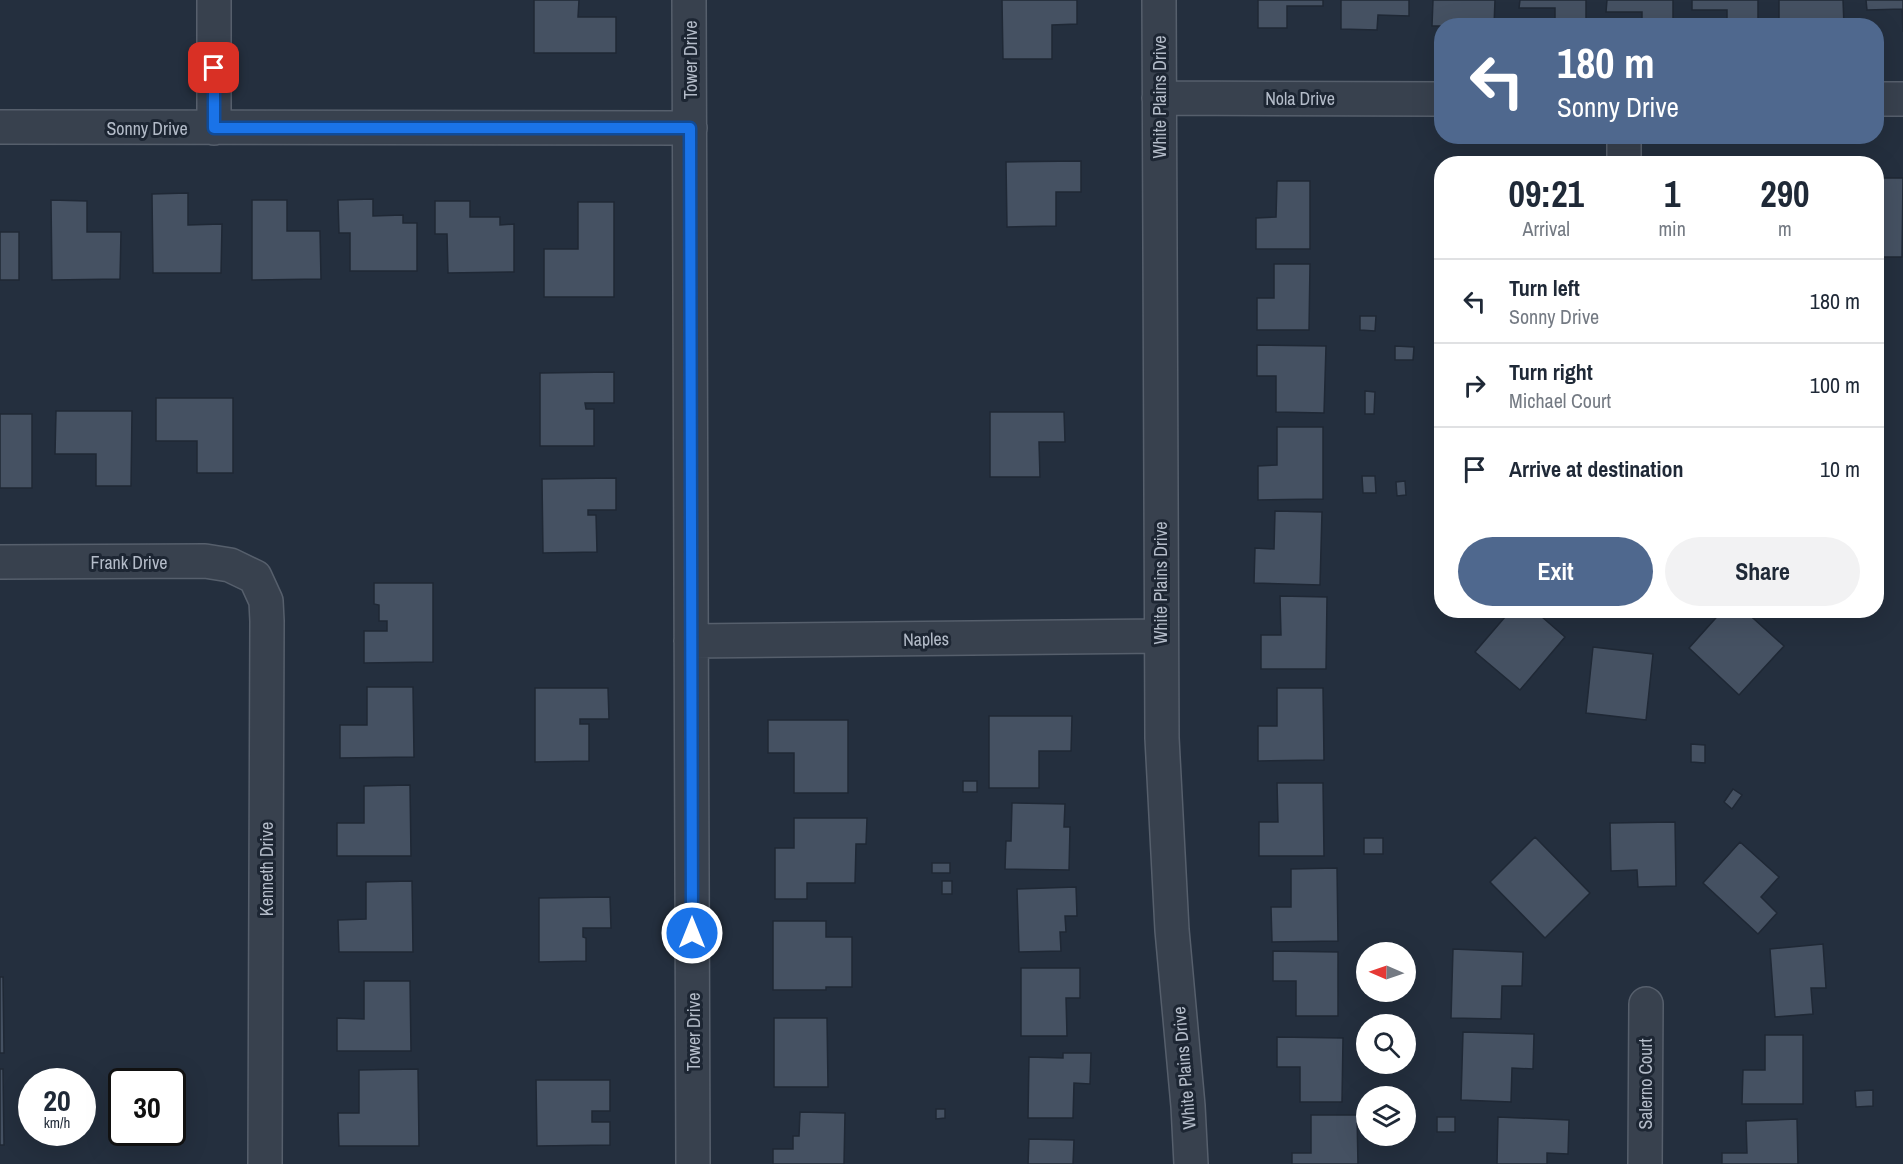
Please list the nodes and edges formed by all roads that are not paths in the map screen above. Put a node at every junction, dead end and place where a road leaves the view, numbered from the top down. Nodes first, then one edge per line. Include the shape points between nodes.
1 (214, 0) edge
2 (689, 0) edge
3 (1159, 0) edge
4 (1159, 98) junction
5 (1434, 99) edge
6 (1884, 99) edge
7 (1903, 99) edge
8 (0, 128) edge
9 (214, 128) junction
10 (690, 128) junction
11 (0, 562) edge
12 (255, 577) joint
13 (1161, 636) junction
14 (691, 641) junction
15 (1646, 1004) dead end
16 (265, 1164) edge
17 (693, 1164) edge
18 (1191, 1164) edge
19 (1645, 1164) edge

1 - 9 street
2 - 10 street, Tower Drive
3 - 4 street, White Plains Drive
4 - 5 street, Nola Drive
4 - 13 street, White Plains Drive
6 - 7 street
8 - 9 street, Sonny Drive
9 - 10 street, Sonny Drive
10 - 14 street, Tower Drive
11 - 12 street, Frank Drive via 205,561 230,565
12 - 16 street, Kenneth Drive via 266,601 267,621
13 - 14 street, Naples
13 - 18 street, White Plains Drive via 1166,836
14 - 17 street, Tower Drive
15 - 19 street, Salerno Court

